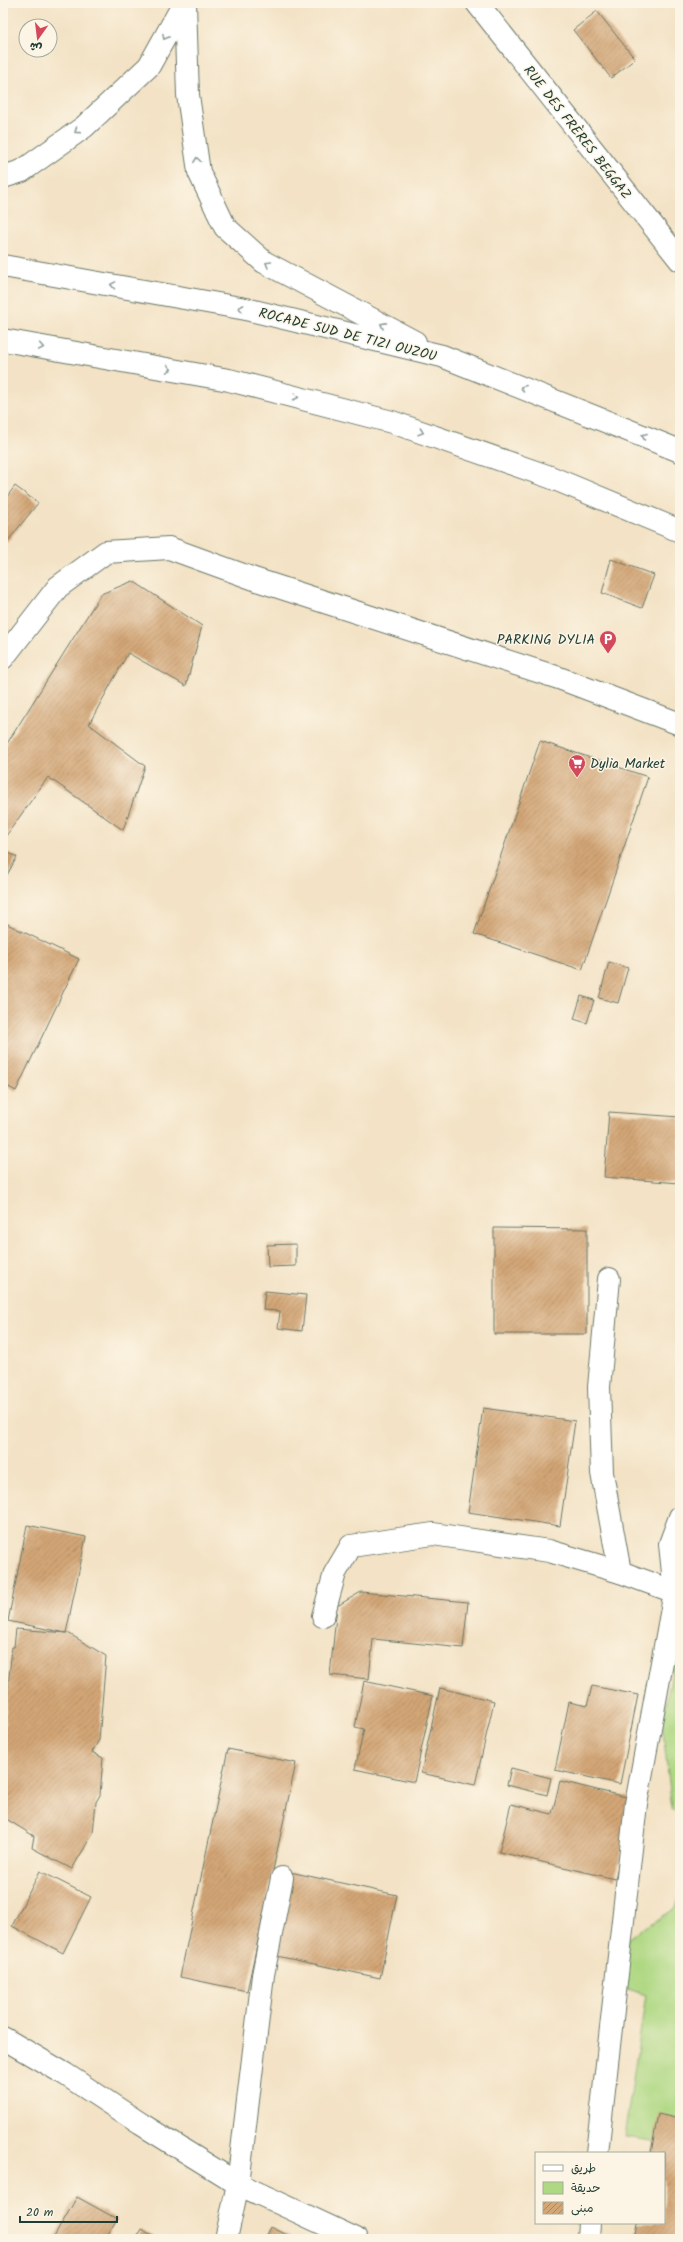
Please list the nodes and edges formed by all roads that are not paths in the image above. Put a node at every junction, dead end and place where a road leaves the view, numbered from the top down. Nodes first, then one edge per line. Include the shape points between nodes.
1 (185, 3) edge
2 (477, 3) edge
3 (3, 177) edge
4 (680, 260) edge
5 (3, 266) edge
6 (3, 340) edge
7 (442, 356) junction
8 (680, 451) edge
9 (680, 531) edge
10 (3, 658) edge
11 (680, 724) edge
12 (609, 1279) dead end
13 (680, 1517) edge
14 (620, 1572) junction
15 (675, 1592) junction
16 (323, 1616) dead end
17 (282, 1878) dead end
18 (3, 2038) edge
19 (596, 2152) edge
20 (238, 2184) junction
21 (589, 2224) edge
22 (226, 2239) edge
23 (356, 2239) edge
24 (588, 2239) edge

1 -> 3 main road via 149,66 84,127 22,171
7 -> 1 main road via 264,262 225,227 199,172 188,94
2 - 4 main road, RUE DES FRÈRES BEGGAZ
7 -> 5 main road, ROCADE SUD DE TIZI OUZOU via 246,309
6 -> 9 main road via 229,380 392,422 550,477
8 -> 7 main road, ROCADE SUD DE TIZI OUZOU
10 - 11 main road via 58,588 106,552 169,548 257,580 559,678
12 - 14 main road via 599,1387 602,1473
13 - 15 main road via 670,1544
14 - 15 main road
14 - 16 main road via 549,1552 433,1534 366,1543 351,1546 335,1573
15 - 19 main road via 636,1804
17 - 20 main road via 263,1975
18 - 20 main road via 66,2074
20 - 22 main road
20 - 23 main road
21 - 24 main road

